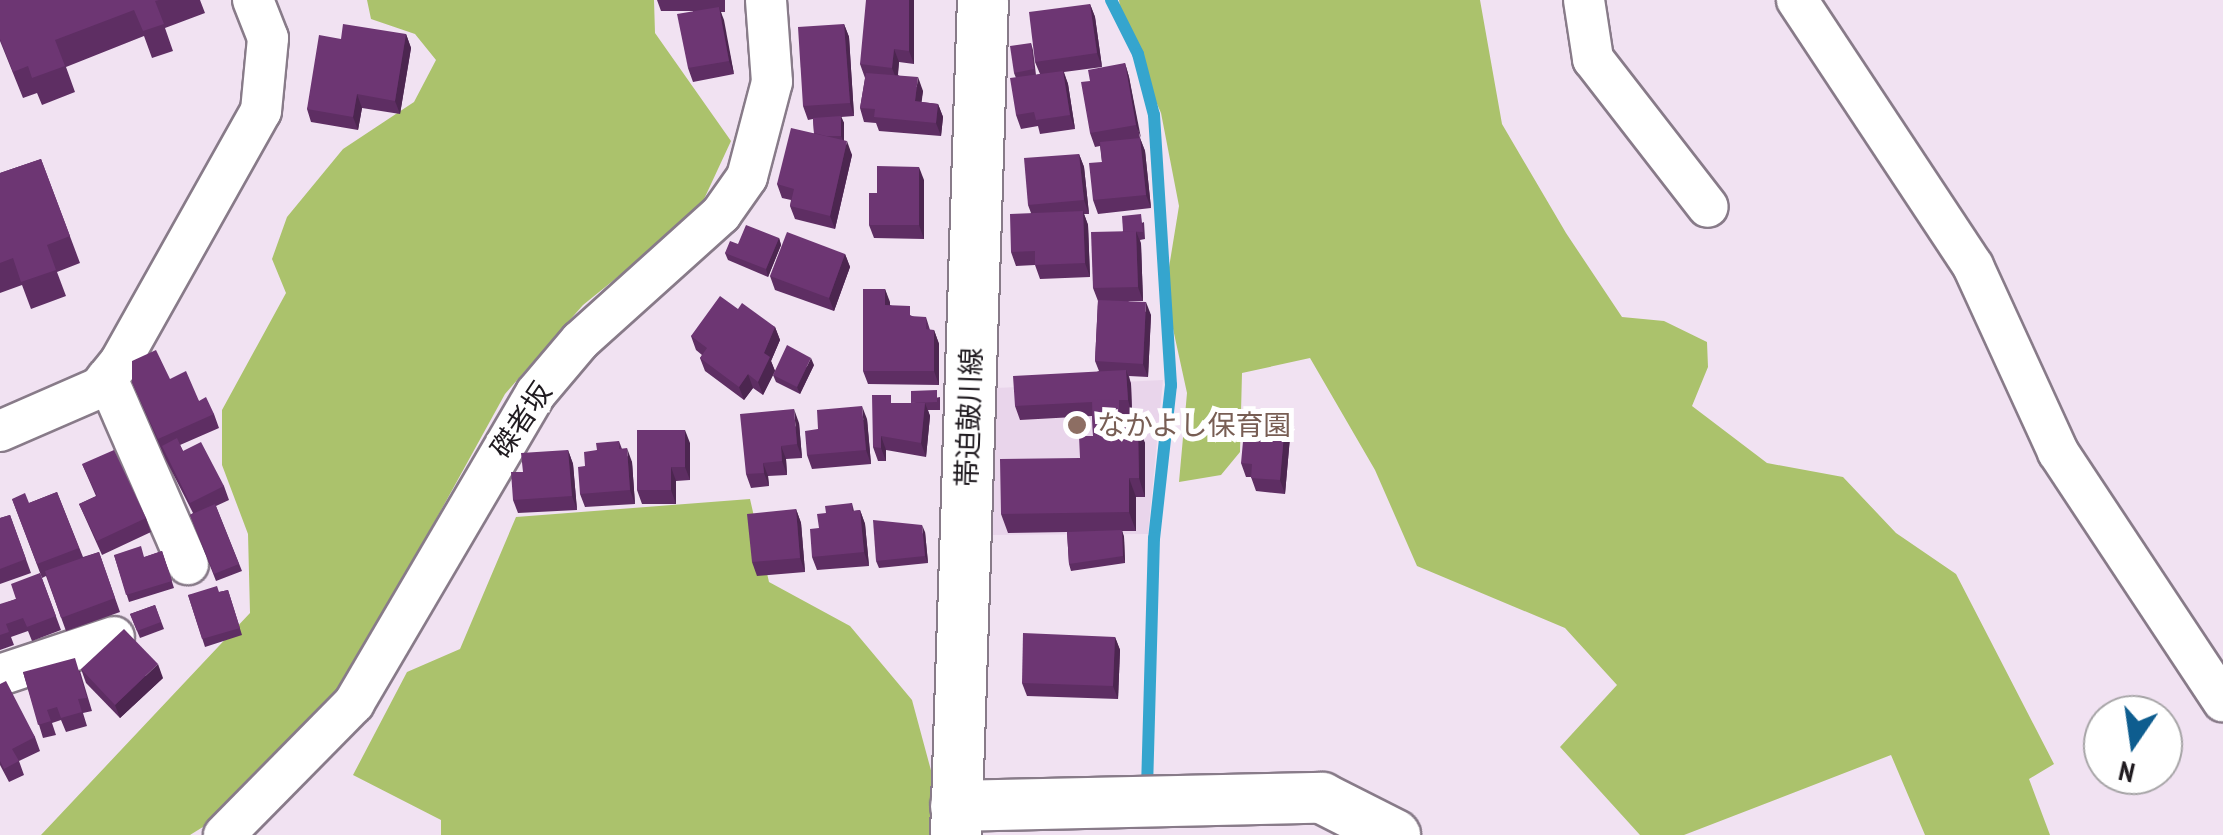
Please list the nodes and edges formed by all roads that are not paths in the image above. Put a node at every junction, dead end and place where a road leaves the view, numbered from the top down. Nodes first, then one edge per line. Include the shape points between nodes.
1 (253, 0) edge
2 (766, 0) edge
3 (983, 0) edge
4 (1584, 0) edge
5 (1797, 0) edge
6 (1708, 206) dead end
7 (107, 378) junction
8 (0, 431) edge
9 (188, 564) dead end
10 (114, 637) edge
11 (0, 675) edge
12 (2223, 702) edge
13 (956, 820) edge
14 (224, 835) edge
15 (1395, 835) edge

1 - 7 street via 268,64 257,123
2 - 14 street, 磔者坂 via 772,82 747,177 721,214 580,341 536,393 354,704
3 - 13 street, 帯迫皷川線
4 - 6 street via 1593,59
5 - 12 street via 1974,266 2058,452
7 - 8 street via 65,408
7 - 9 street
10 - 11 street
13 - 15 street via 1119,801 1322,798

